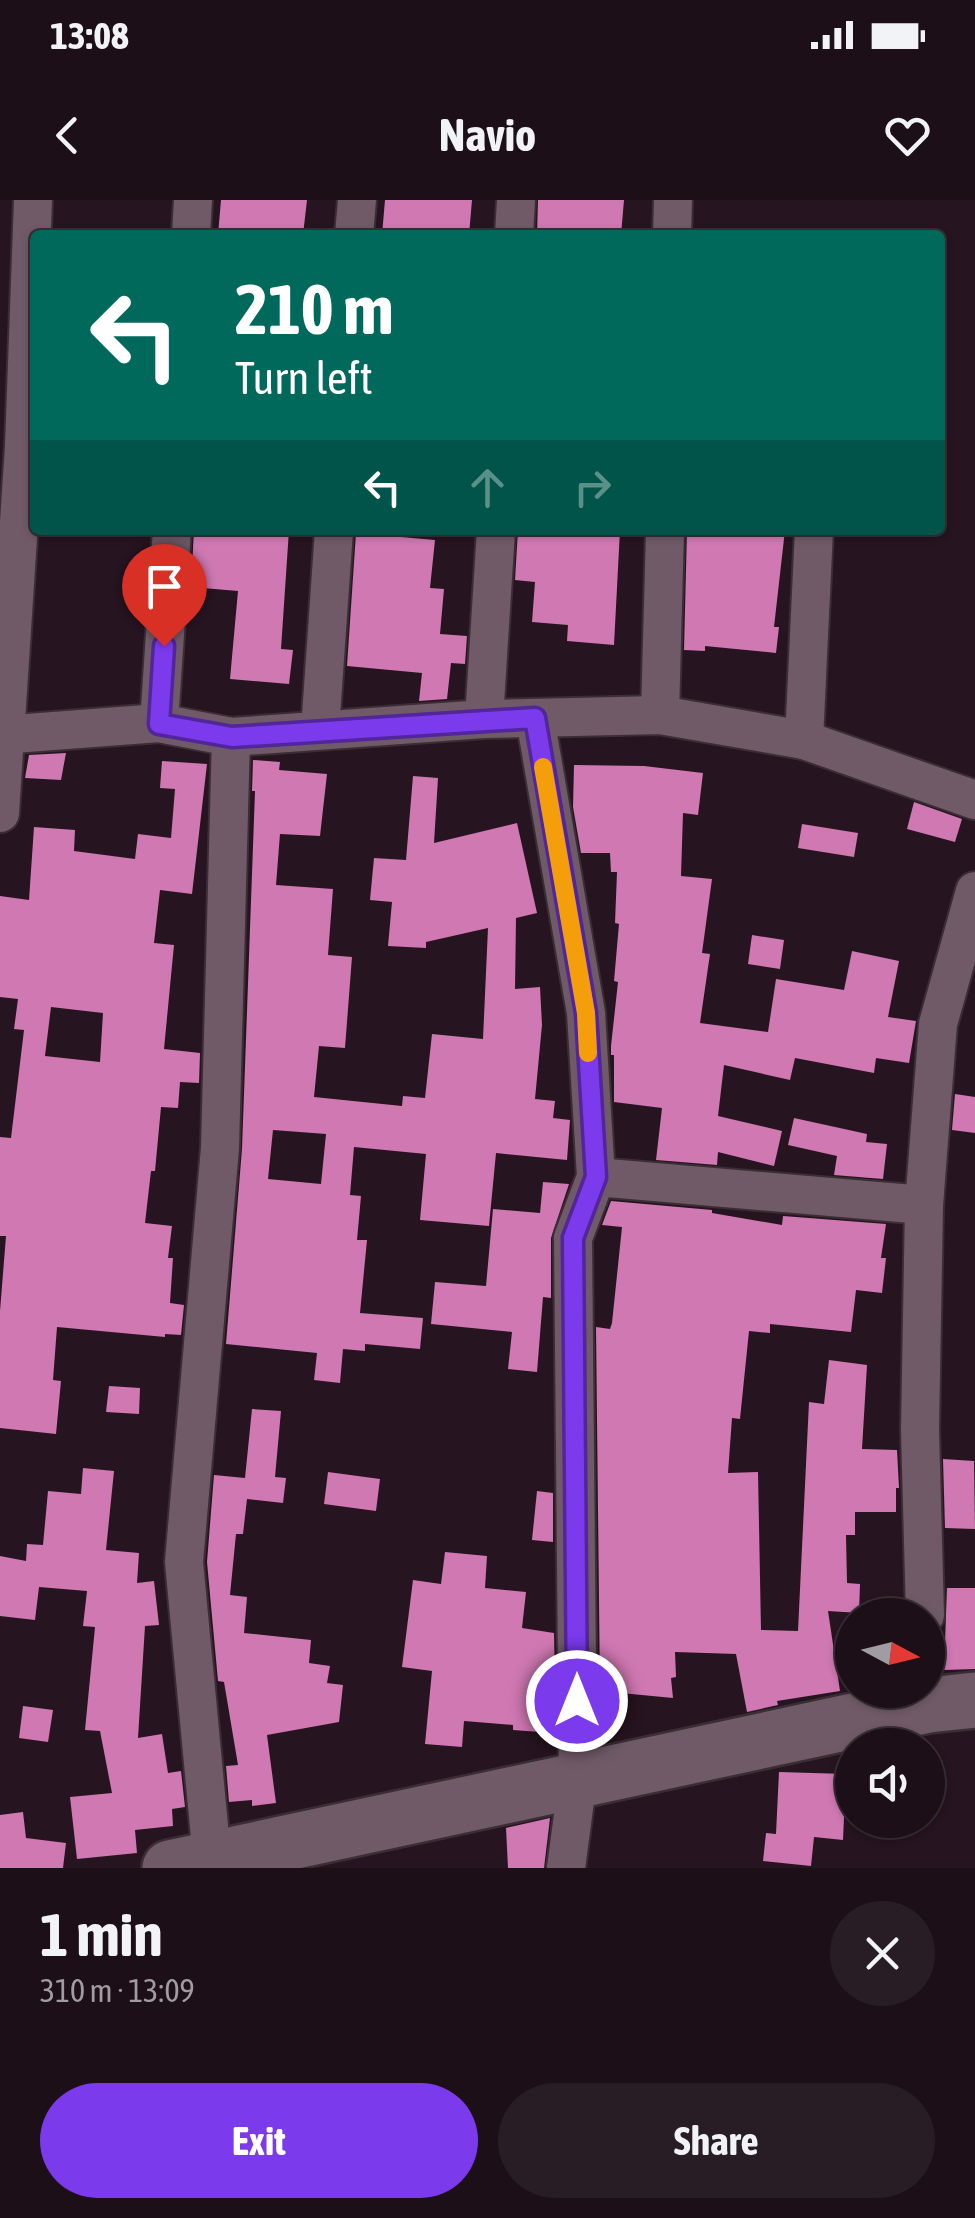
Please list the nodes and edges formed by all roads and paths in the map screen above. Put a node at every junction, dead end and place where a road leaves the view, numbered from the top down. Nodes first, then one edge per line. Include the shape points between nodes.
1 (32, 200) edge
2 (193, 200) edge
3 (357, 200) edge
4 (516, 200) edge
5 (673, 200) edge
6 (31, 230) edge
7 (190, 230) edge
8 (354, 230) edge
9 (514, 230) edge
10 (672, 230) edge
11 (30, 262) edge
12 (172, 535) edge
13 (334, 535) edge
14 (496, 535) edge
15 (665, 535) edge
16 (814, 535) edge
17 (660, 714) junction
18 (535, 718) junction
19 (484, 719) junction
20 (159, 724) junction
21 (320, 730) junction
22 (4, 734) edge
23 (232, 737) junction
24 (804, 740) junction
25 (975, 800) edge
26 (0, 813) edge
27 (975, 891) edge
28 (596, 1177) junction
29 (924, 1206) junction
30 (925, 1598) edge
31 (897, 1708) edge
32 (578, 1778) junction
33 (191, 1863) edge
34 (566, 1868) edge

1 - 6 street
2 - 7 street
3 - 8 street
4 - 9 street
5 - 10 street
11 - 22 street
12 - 20 street
13 - 21 street
14 - 19 street
15 - 17 street
16 - 24 street
17 - 18 street
17 - 24 street
18 - 19 street
18 - 28 street via 586,1013
19 - 21 street
20 - 22 street
20 - 23 street
21 - 23 street
22 - 26 street
23 - 33 street via 220,1148 184,1562
24 - 25 street
27 - 29 street via 938,1024
28 - 29 street
28 - 32 street via 573,1238
29 - 30 street
31 - 32 street
32 - 33 street
32 - 34 street

